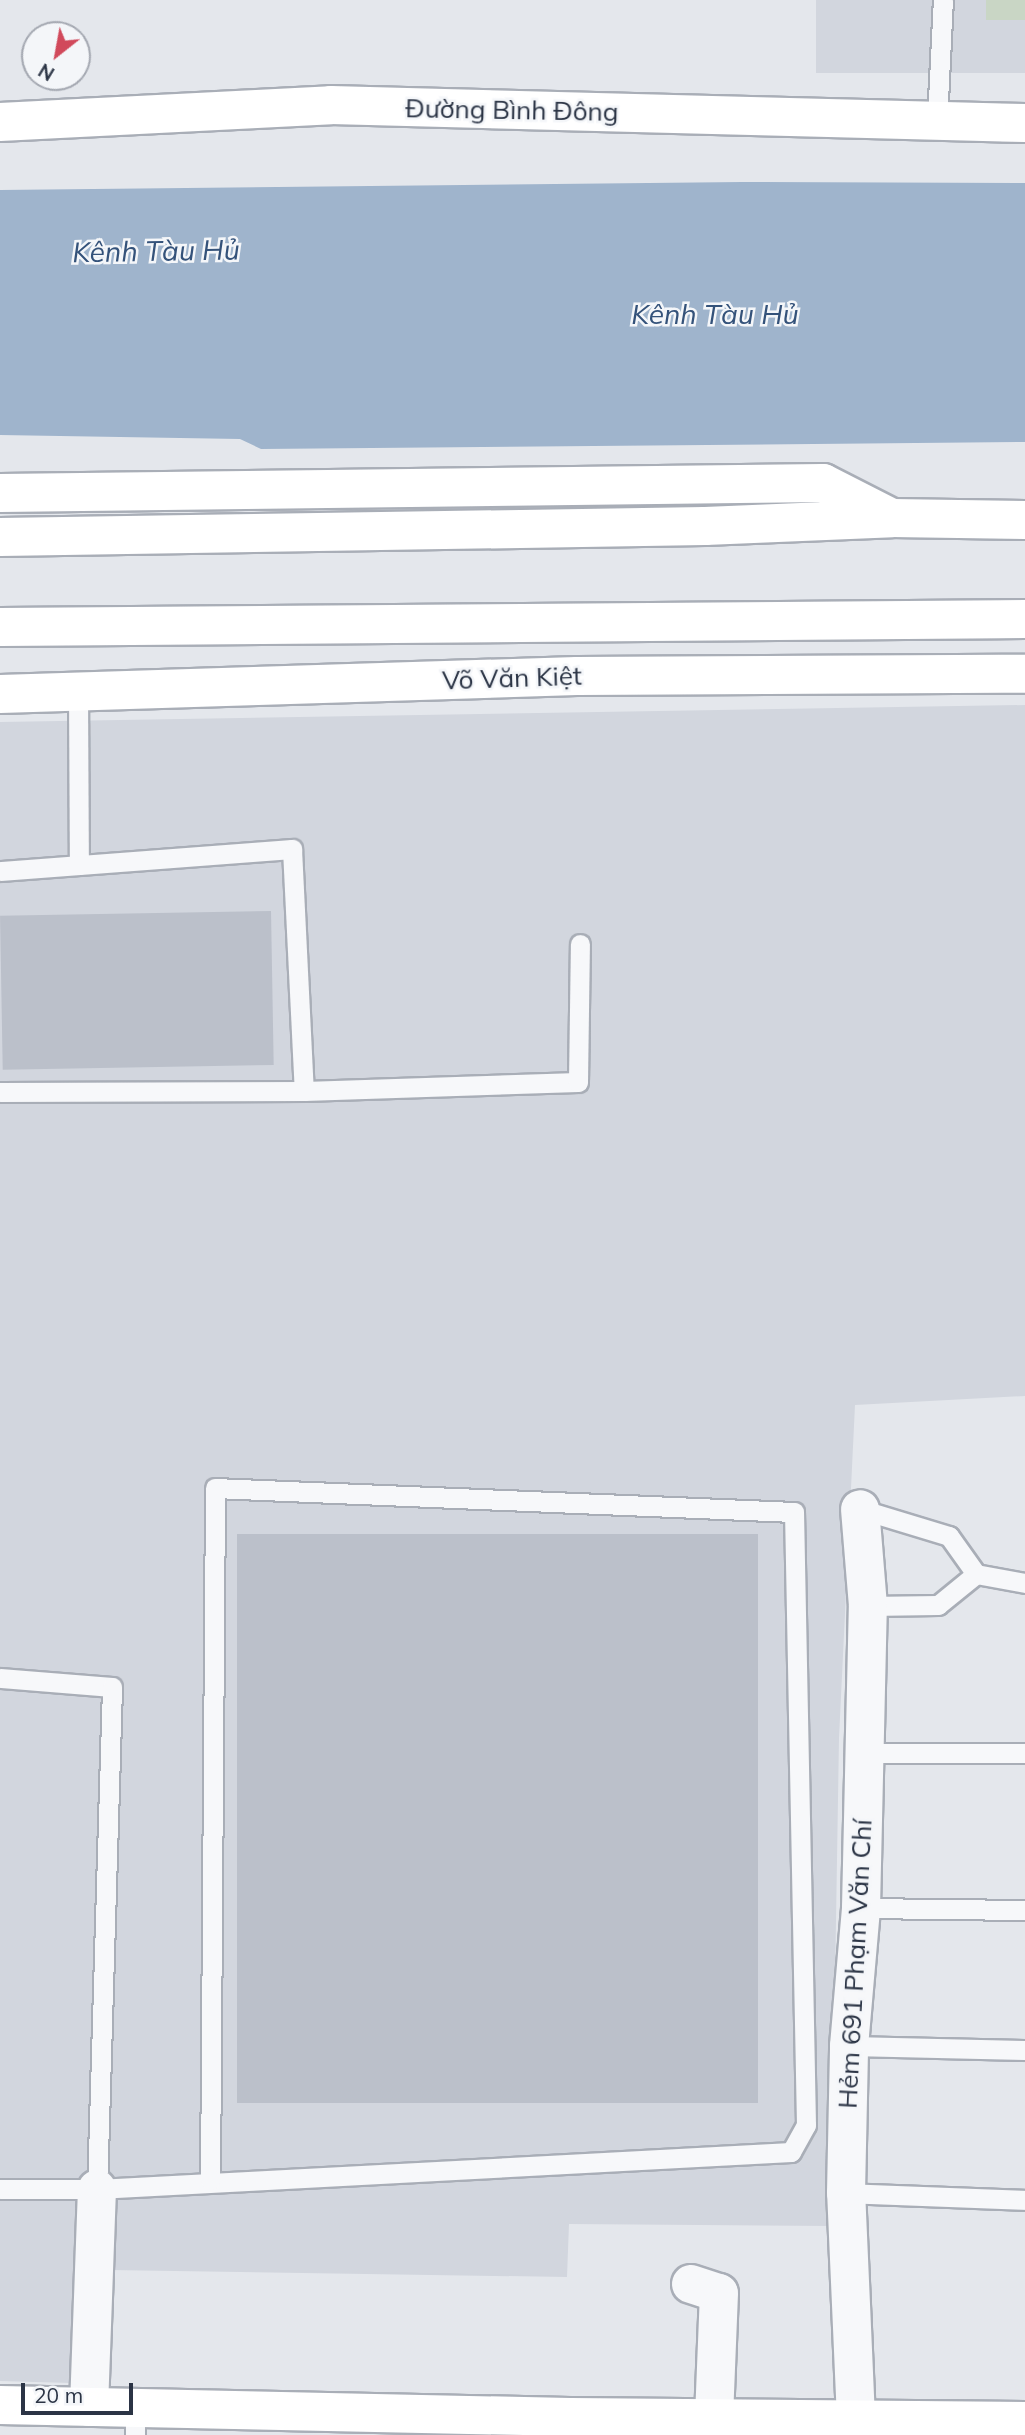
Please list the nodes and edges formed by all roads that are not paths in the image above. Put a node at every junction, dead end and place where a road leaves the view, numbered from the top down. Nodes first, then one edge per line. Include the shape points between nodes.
1 (943, 0) edge
2 (937, 121) junction
3 (0, 122) edge
4 (1025, 123) edge
5 (0, 494) edge
6 (892, 517) junction
7 (1025, 520) edge
8 (0, 537) edge
9 (1025, 619) edge
10 (0, 627) edge
11 (1025, 674) edge
12 (78, 693) junction
13 (0, 694) edge
14 (79, 865) junction
15 (0, 871) edge
16 (580, 944) dead end
17 (304, 1091) junction
18 (0, 1092) edge
19 (860, 1509) joint
20 (976, 1574) junction
21 (1025, 1583) edge
22 (868, 1606) junction
23 (0, 1678) edge
24 (1025, 1753) edge
25 (864, 1754) junction
26 (861, 1908) junction
27 (1025, 1910) edge
28 (849, 2046) junction
29 (1025, 2050) edge
30 (210, 2180) junction
31 (0, 2189) edge
32 (97, 2189) junction
33 (846, 2193) junction
34 (1025, 2200) edge
35 (691, 2284) dead end
36 (0, 2405) edge
37 (89, 2407) junction
38 (713, 2419) junction
39 (856, 2419) junction
40 (135, 2421) edge
41 (1025, 2421) edge
42 (570, 2426) edge

1 - 2 lane
2 - 3 main road, Đường Bình Đông via 331,105
2 - 4 main road, Đường Bình Đông
5 - 6 main road via 823,483
6 - 7 main road
6 - 8 main road via 705,526
9 - 10 main road, Võ Văn Kiệt
11 - 12 main road, Võ Văn Kiệt via 591,676
12 - 13 main road, Võ Văn Kiệt
12 - 14 lane
14 - 15 lane
14 - 17 lane via 292,849
16 - 17 lane via 578,1082
17 - 18 lane
19 - 20 lane via 948,1536
19 - 22 street, Hẻm 691 Phạm Văn Chí
20 - 21 lane
20 - 22 lane via 938,1605
22 - 25 street, Hẻm 691 Phạm Văn Chí
23 - 32 lane via 112,1687
24 - 25 lane
25 - 26 street, Hẻm 691 Phạm Văn Chí
26 - 27 lane
26 - 28 street, Hẻm 691 Phạm Văn Chí
28 - 29 lane
28 - 33 street, Hẻm 691 Phạm Văn Chí
30 - 30 lane via 215,1488 794,1511 806,2125 792,2152
30 - 32 lane
31 - 32 lane
32 - 37 street
33 - 34 lane
33 - 39 street, Hẻm 691 Phạm Văn Chí
35 - 38 street via 719,2293
36 - 37 main road
37 - 40 main road
38 - 39 main road
38 - 42 main road
39 - 41 main road
40 - 42 main road

